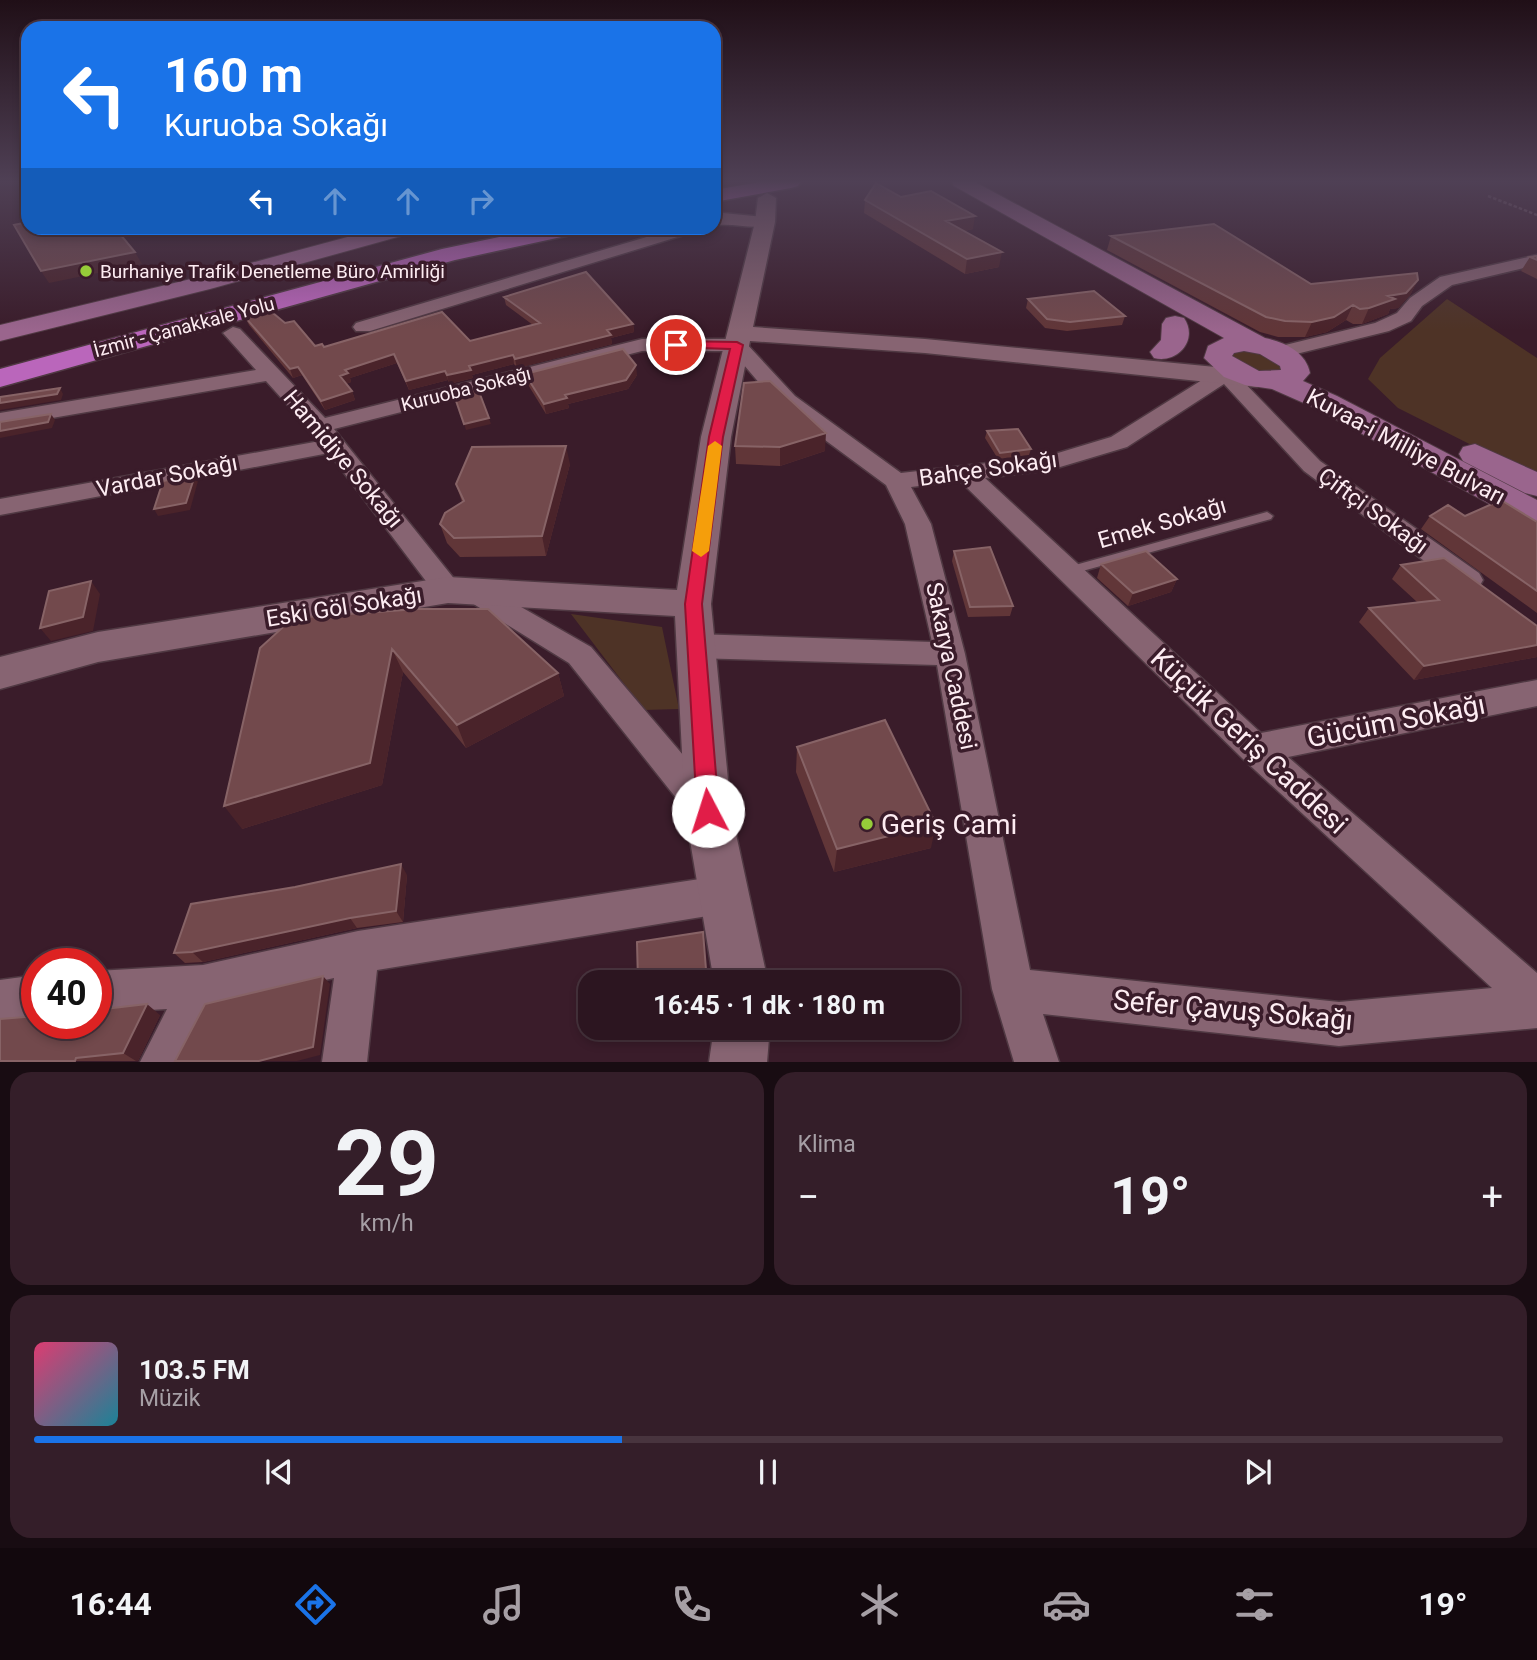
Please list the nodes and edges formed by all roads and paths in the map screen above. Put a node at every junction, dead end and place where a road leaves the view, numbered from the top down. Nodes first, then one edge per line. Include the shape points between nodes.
1 (766, 232) edge
2 (1027, 232) edge
3 (1036, 232) edge
4 (379, 235) edge
5 (473, 235) edge
6 (539, 235) edge
7 (669, 235) edge
8 (1537, 260) edge
9 (1175, 324) junction
10 (363, 327) dead end
11 (0, 333) edge
12 (233, 333) dead end
13 (740, 333) junction
14 (1164, 352) junction
15 (1221, 359) junction
16 (0, 360) edge
17 (1273, 364) junction
18 (270, 374) junction
19 (0, 378) edge
20 (0, 420) edge
21 (327, 435) junction
22 (967, 474) junction
23 (896, 481) junction
24 (1537, 485) edge
25 (0, 507) edge
26 (1537, 515) edge
27 (1267, 516) dead end
28 (1068, 571) junction
29 (459, 590) junction
30 (1492, 597) edge
31 (693, 604) junction
32 (694, 646) junction
33 (950, 654) junction
34 (0, 673) edge
35 (1537, 693) edge
36 (1255, 749) junction
37 (708, 811) junction
38 (726, 894) junction
39 (358, 952) junction
40 (739, 970) edge
41 (203, 986) junction
42 (1013, 989) junction
43 (112, 991) edge
44 (21, 998) edge
45 (0, 1001) edge
46 (1537, 1004) edge
47 (741, 1040) edge
48 (162, 1062) edge
49 (344, 1062) edge
50 (738, 1062) edge
51 (1037, 1062) edge

1 - 13 street
2 - 9 main road
3 - 17 main road
4 - 11 main road
5 - 16 highway, İzmir - Çanakkale Yolu
6 - 19 highway, İzmir - Çanakkale Yolu via 451,254
7 - 10 street
8 - 17 street via 1446,281 1416,302 1404,317
9 - 14 main road via 1178,336
9 - 15 main road
12 - 18 street, Hamidiye Sokağı
13 - 14 street
13 - 15 street
13 - 21 street, Kuruoba Sokağı via 642,345
13 - 23 street, Sakarya Caddesi via 787,401
13 - 31 street via 716,437
14 - 15 street
15 - 17 main road via 1233,344
15 - 22 street, Bahçe Sokağı via 1119,442 1050,463
15 - 30 street, Çiftçi Sokağı via 1312,466
17 - 24 main road, Kuvaa-i Milliye Bulvarı
17 - 26 main road, Kuvaa-i Milliye Bulvarı via 1326,402
18 - 20 street
18 - 21 street, Hamidiye Sokağı
21 - 25 street, Vardar Sokağı
21 - 29 street, Hamidiye Sokağı
22 - 23 street, Bahçe Sokağı
22 - 28 street, Küçük Geriş Caddesi
23 - 33 street, Sakarya Caddesi via 918,524
27 - 28 lane, Emek Sokağı
28 - 36 street, Küçük Geriş Caddesi
29 - 31 street, Eski Göl Sokağı
29 - 34 street, Eski Göl Sokağı via 98,647
29 - 37 street via 580,655
31 - 32 street
32 - 33 street
32 - 37 street
33 - 42 street, Sakarya Caddesi
35 - 36 street, Gücüm Sokağı
36 - 46 street, Küçük Geriş Caddesi
37 - 38 street
38 - 39 street
38 - 40 street
39 - 41 street
39 - 49 street
41 - 43 street
41 - 48 street
42 - 46 street, Sefer Çavuş Sokağı via 1339,1024
42 - 51 street, Sakarya Caddesi
44 - 45 street
47 - 50 street

